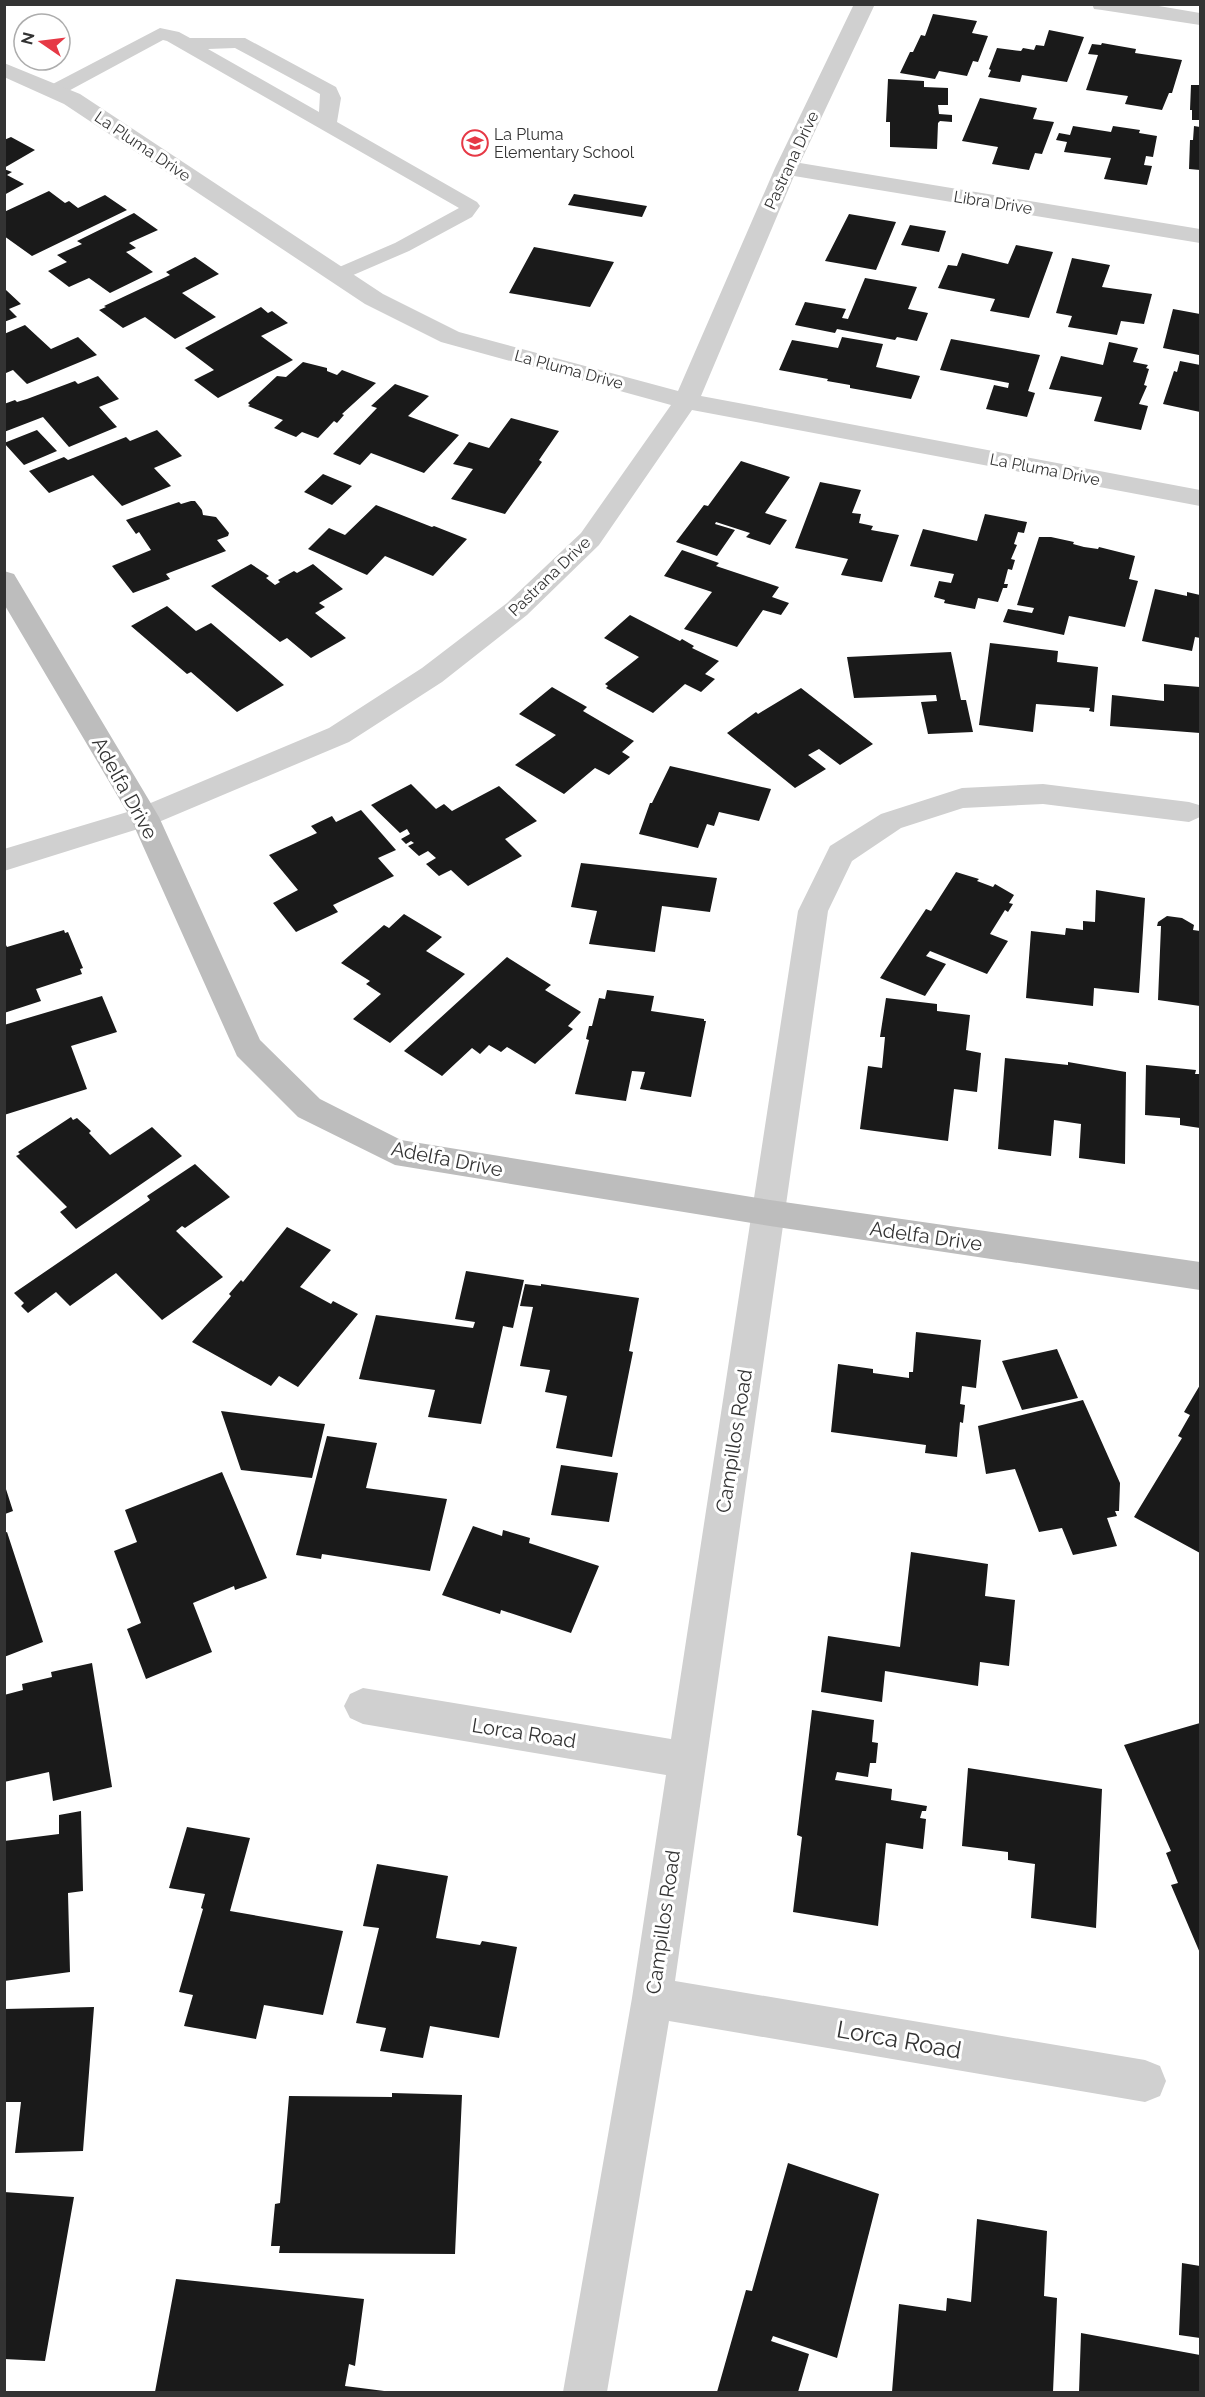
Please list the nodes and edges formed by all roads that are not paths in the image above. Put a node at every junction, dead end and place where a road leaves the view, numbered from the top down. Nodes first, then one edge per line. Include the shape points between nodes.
1 (865, 4) edge
2 (1102, 4) edge
3 (1200, 19) edge
4 (186, 44) junction
5 (4, 69) edge
6 (54, 91) junction
7 (327, 124) junction
8 (786, 168) junction
9 (1200, 236) edge
10 (337, 275) junction
11 (686, 401) junction
12 (1200, 498) edge
13 (4, 580) edge
14 (1189, 812) dead end
15 (144, 817) junction
16 (4, 861) edge
17 (770, 1213) junction
18 (1200, 1276) edge
19 (363, 1706) dead end
20 (686, 1760) junction
21 (652, 1998) junction
22 (1145, 2081) dead end
23 (585, 2392) edge

1 - 8 street, Pastrana Drive
2 - 3 street
4 - 6 lane via 160,34
4 - 7 lane
4 - 7 lane via 237,42 329,91
5 - 6 street, La Pluma Drive
6 - 10 street, La Pluma Drive via 72,99
7 - 10 lane via 470,206 465,213 402,247
8 - 9 street, Libra Drive
8 - 11 street, Pastrana Drive
10 - 11 street, La Pluma Drive via 374,299 450,337
11 - 12 street, La Pluma Drive
11 - 15 street, Pastrana Drive via 590,539 517,609 432,675 339,735
13 - 15 street, Adelfa Drive
14 - 17 street, Campillos Road via 1043,794 962,798 891,821 840,854 813,911
15 - 16 street, Pastrana Drive
15 - 17 street, Adelfa Drive via 248,1047 309,1108 394,1152
17 - 18 street, Adelfa Drive
17 - 20 street, Campillos Road
19 - 20 street, Lorca Road
20 - 21 street, Campillos Road
21 - 22 street, Lorca Road
21 - 23 street, Campillos Road

